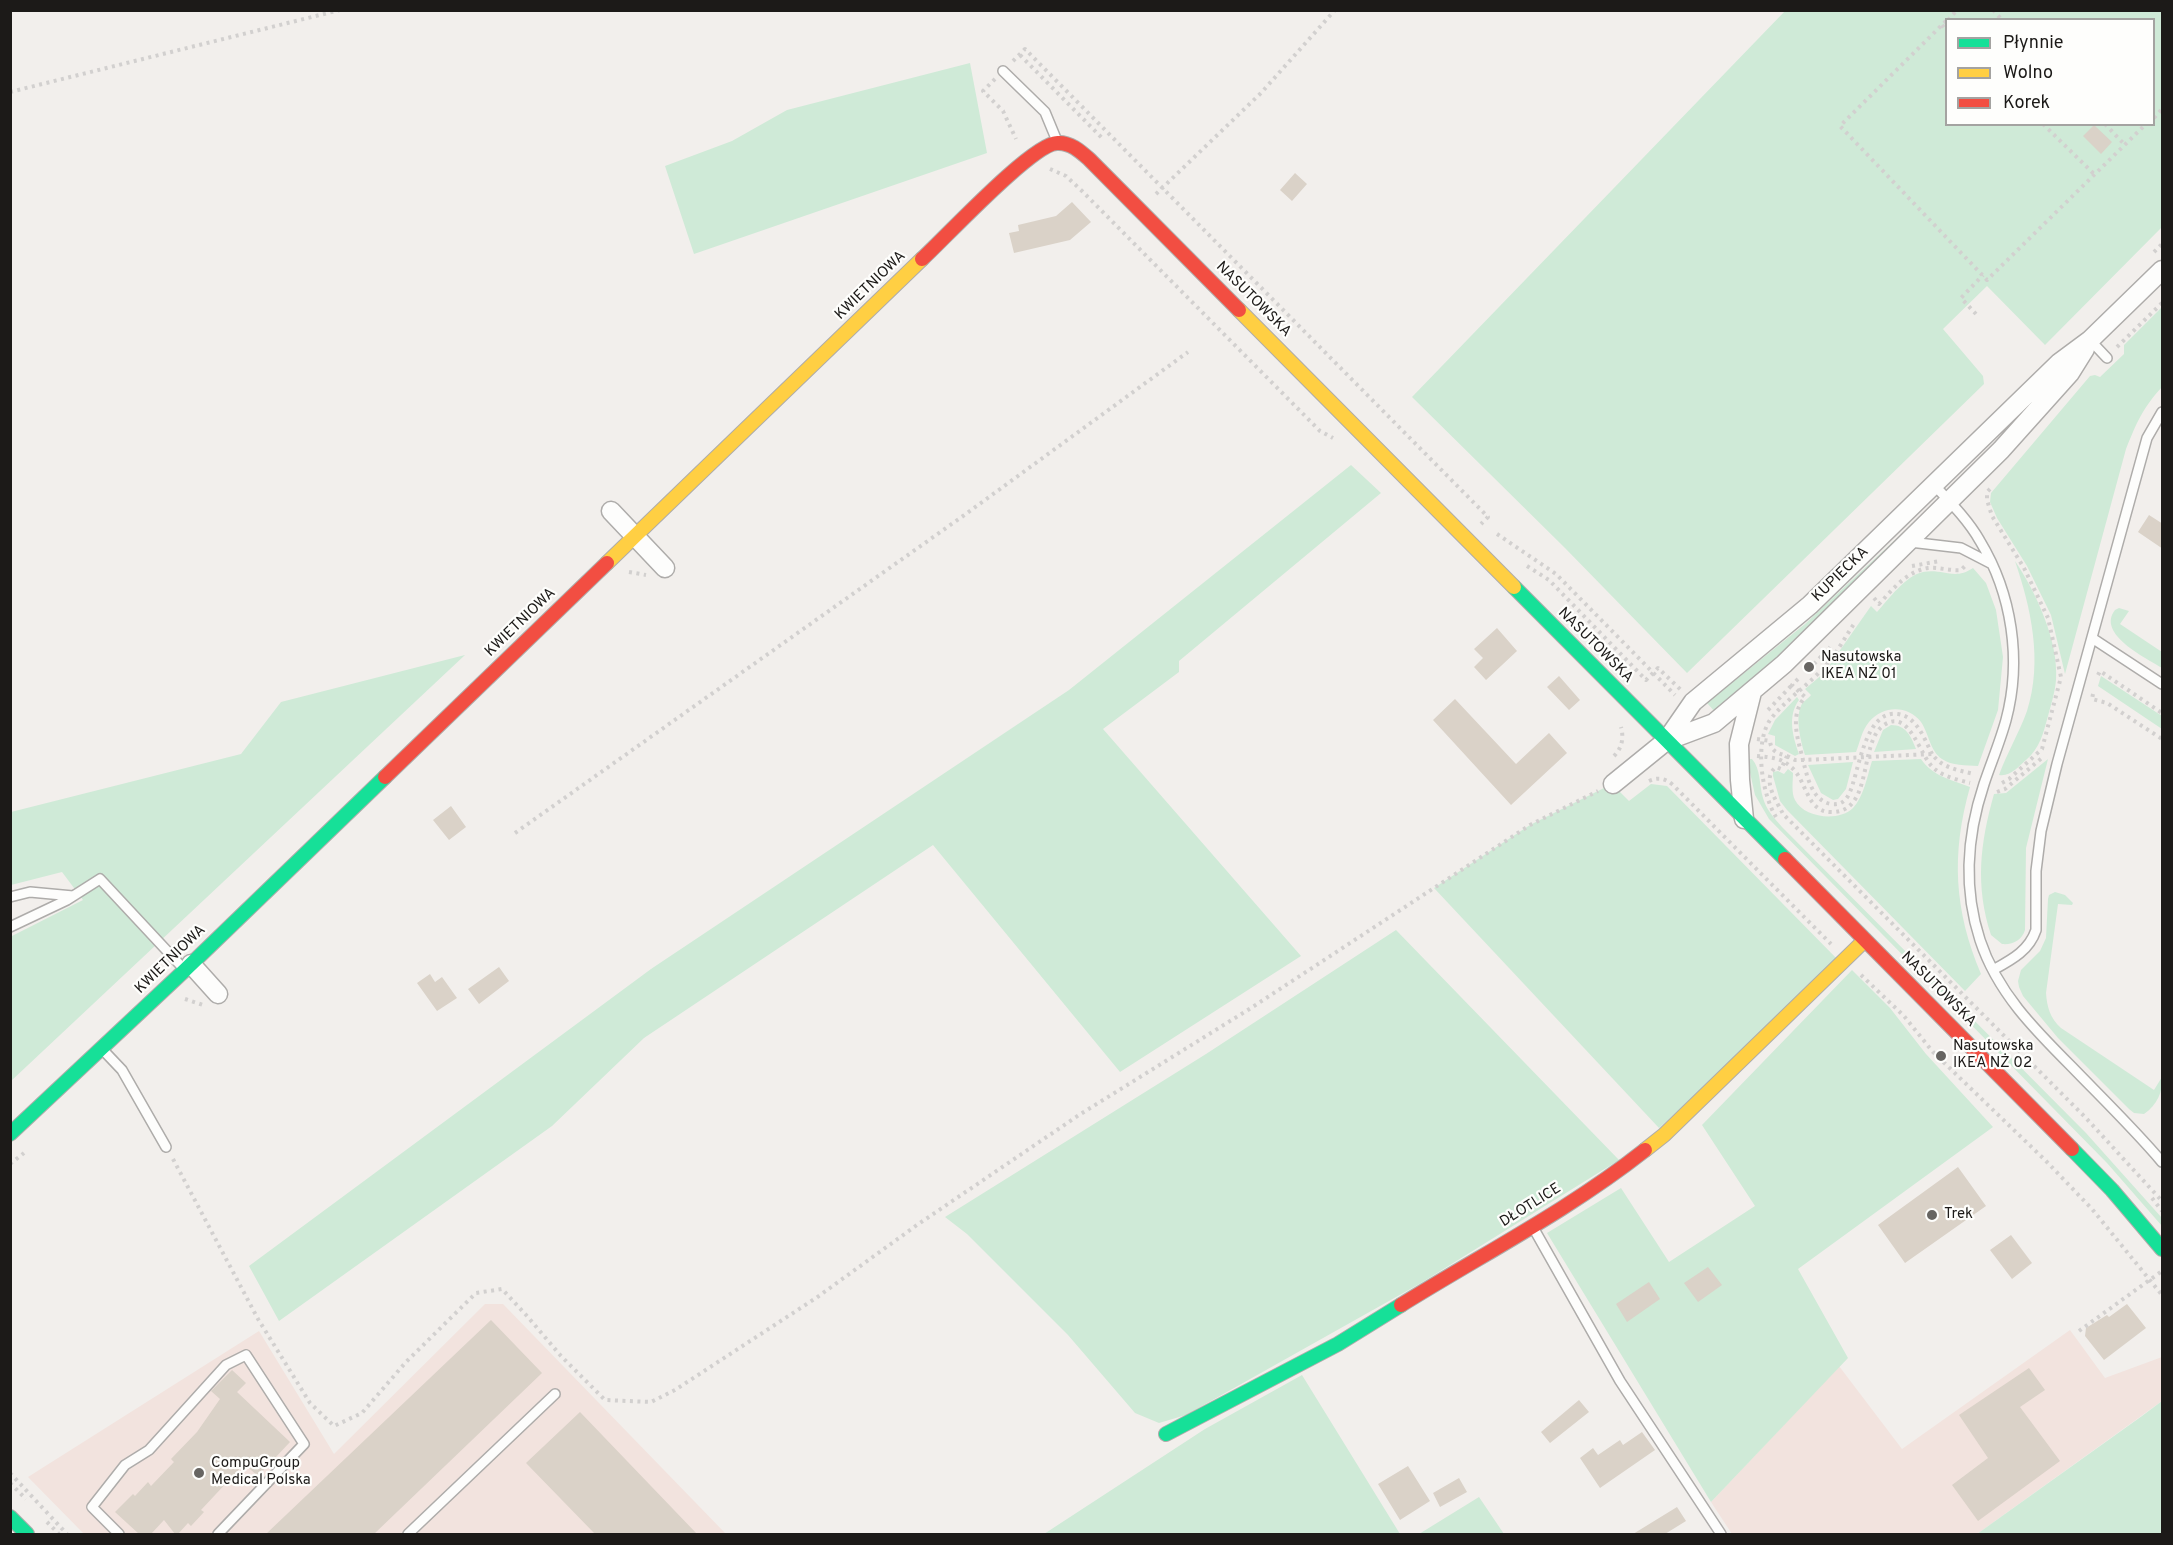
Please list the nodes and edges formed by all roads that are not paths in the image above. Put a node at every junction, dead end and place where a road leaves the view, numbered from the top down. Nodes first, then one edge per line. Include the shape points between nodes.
1 (1003, 71) dead end
2 (1057, 141) junction
3 (2163, 270) edge
4 (2090, 340) junction
5 (2107, 358) road end
6 (2163, 412) edge
7 (1934, 485) junction
8 (1950, 502) junction
9 (611, 512) dead end
10 (634, 536) junction
11 (1910, 542) junction
12 (1992, 564) junction
13 (665, 568) dead end
14 (2092, 638) junction
15 (2163, 684) edge
16 (1752, 693) junction
17 (1666, 741) junction
18 (1612, 784) road end
19 (1744, 819) junction
20 (73, 896) junction
21 (10, 897) edge
22 (10, 927) edge
23 (1865, 939) junction
24 (188, 967) junction
25 (1993, 970) junction
26 (218, 994) dead end
27 (101, 1048) junction
28 (10, 1134) edge
29 (166, 1147) road end
30 (2163, 1162) edge
31 (1533, 1227) junction
32 (2163, 1249) edge
33 (555, 1394) dead end
34 (1166, 1434) dead end
35 (10, 1517) edge
36 (27, 1534) edge
37 (119, 1534) edge
38 (218, 1534) edge
39 (408, 1534) edge
40 (1721, 1534) edge

1 - 2 lane via 1045,112
2 - 10 street, KWIETNIOWA via 1026,159
2 - 17 street, NASUTOWSKA via 1079,150 1140,210
3 - 4 street, KUPIECKA
4 - 5 lane
4 - 7 street, KUPIECKA via 2059,363
4 - 8 street, KUPIECKA via 2070,373
6 - 14 lane via 2147,438
7 - 8 lane
7 - 17 street, KUPIECKA via 1810,605 1700,697
8 - 11 street, KUPIECKA
8 - 12 lane via 1979,539
9 - 10 street
10 - 13 street
10 - 24 street, KWIETNIOWA
11 - 12 lane via 1943,544
11 - 16 street, KUPIECKA
12 - 25 lane via 2012,632 2012,688 1972,831 1968,870 1974,920
14 - 15 lane
14 - 25 lane via 2041,831 2036,930 2027,948
16 - 17 street, KUPIECKA via 1706,727
16 - 19 street via 1739,754
17 - 18 street
17 - 19 street, NASUTOWSKA
19 - 23 street, NASUTOWSKA
20 - 21 lane via 30,892
20 - 22 lane
20 - 24 lane via 100,879
23 - 31 street, DŁOTLICE via 1664,1135
23 - 32 street, NASUTOWSKA via 2088,1165
24 - 26 street
24 - 27 street, KWIETNIOWA
25 - 30 lane via 2029,1022
27 - 28 street, KWIETNIOWA
27 - 29 lane via 122,1070
31 - 34 street, DŁOTLICE via 1338,1344
31 - 40 lane via 1620,1381
33 - 39 lane
35 - 36 street
37 - 38 lane via 92,1507 125,1464 149,1450 226,1365 246,1355 304,1444

